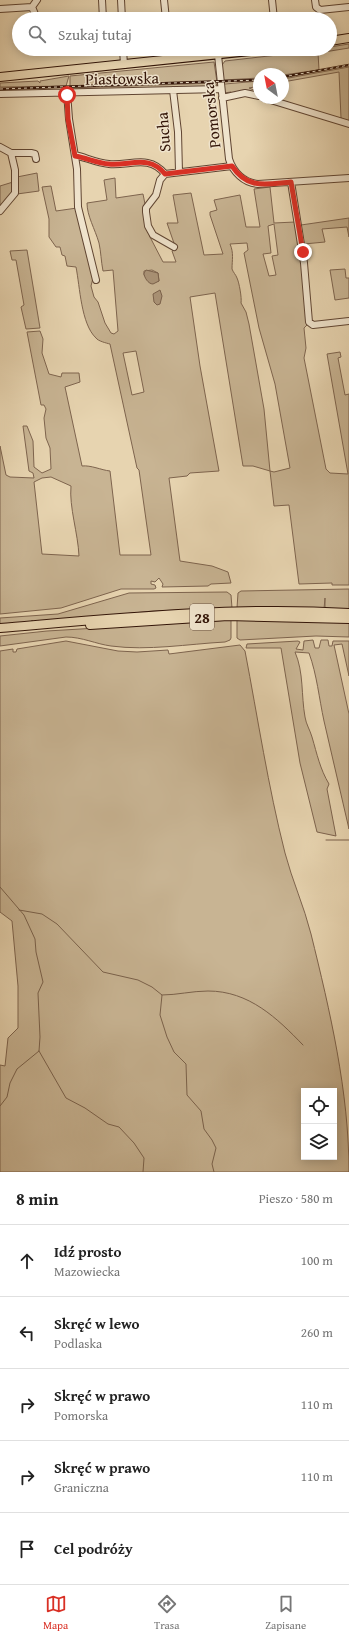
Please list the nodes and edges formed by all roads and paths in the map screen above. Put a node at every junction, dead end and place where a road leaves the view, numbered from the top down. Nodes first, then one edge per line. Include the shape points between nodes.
1 (37, 0) edge
2 (102, 0) edge
3 (121, 0) edge
4 (164, 0) edge
5 (272, 0) edge
6 (315, 0) edge
7 (32, 7) junction
8 (349, 7) edge
9 (0, 9) edge
10 (34, 12) edge
11 (103, 12) edge
12 (122, 12) edge
13 (165, 12) edge
14 (273, 12) edge
15 (349, 38) edge
16 (337, 40) edge
17 (123, 56) edge
18 (171, 56) edge
19 (209, 56) edge
20 (218, 56) edge
21 (171, 60) junction
22 (124, 65) junction
23 (0, 77) edge
24 (221, 89) junction
25 (172, 90) junction
26 (67, 92) junction
27 (0, 94) edge
28 (253, 95) edge
29 (222, 98) junction
30 (284, 104) edge
31 (349, 124) edge
32 (0, 147) edge
33 (11, 153) junction
34 (75, 156) junction
35 (36, 159) dead end
36 (232, 166) junction
37 (179, 172) junction
38 (165, 174) junction
39 (349, 178) edge
40 (291, 182) junction
41 (0, 211) edge
42 (174, 247) dead end
43 (96, 280) dead end
44 (349, 321) edge
45 (349, 613) edge
46 (349, 619) edge
47 (0, 628) edge
48 (0, 632) edge

1 - 7 street
2 - 11 street
3 - 12 street
4 - 13 street
5 - 14 street
6 - 8 street via 316,7 320,10
7 - 9 street
7 - 10 street
15 - 16 main road
17 - 22 street
18 - 21 street
19 - 21 main road
20 - 24 street, Pomorska
21 - 22 main road
22 - 23 main road
24 - 25 street, Piastowska
24 - 29 street, Pomorska
25 - 26 street, Piastowska
25 - 37 street, Sucha via 178,132
26 - 27 street, Piastowska
26 - 34 street via 68,119
28 - 29 street via 245,93
29 - 36 street, Pomorska
30 - 31 street
32 - 33 street
33 - 35 street via 31,153 35,154
33 - 41 street via 15,170 15,193
34 - 38 street via 108,164 144,161 156,166
34 - 43 street via 78,207
36 - 37 street
36 - 40 street, Pomorska via 240,177 254,184
37 - 38 street
38 - 42 street via 146,212 148,226 153,235
39 - 40 street, Pomorska
40 - 44 street via 304,263 308,320 313,325
45 - 47 main road, 28 via 259,610 186,612
46 - 48 main road, 28 via 277,616 197,618

